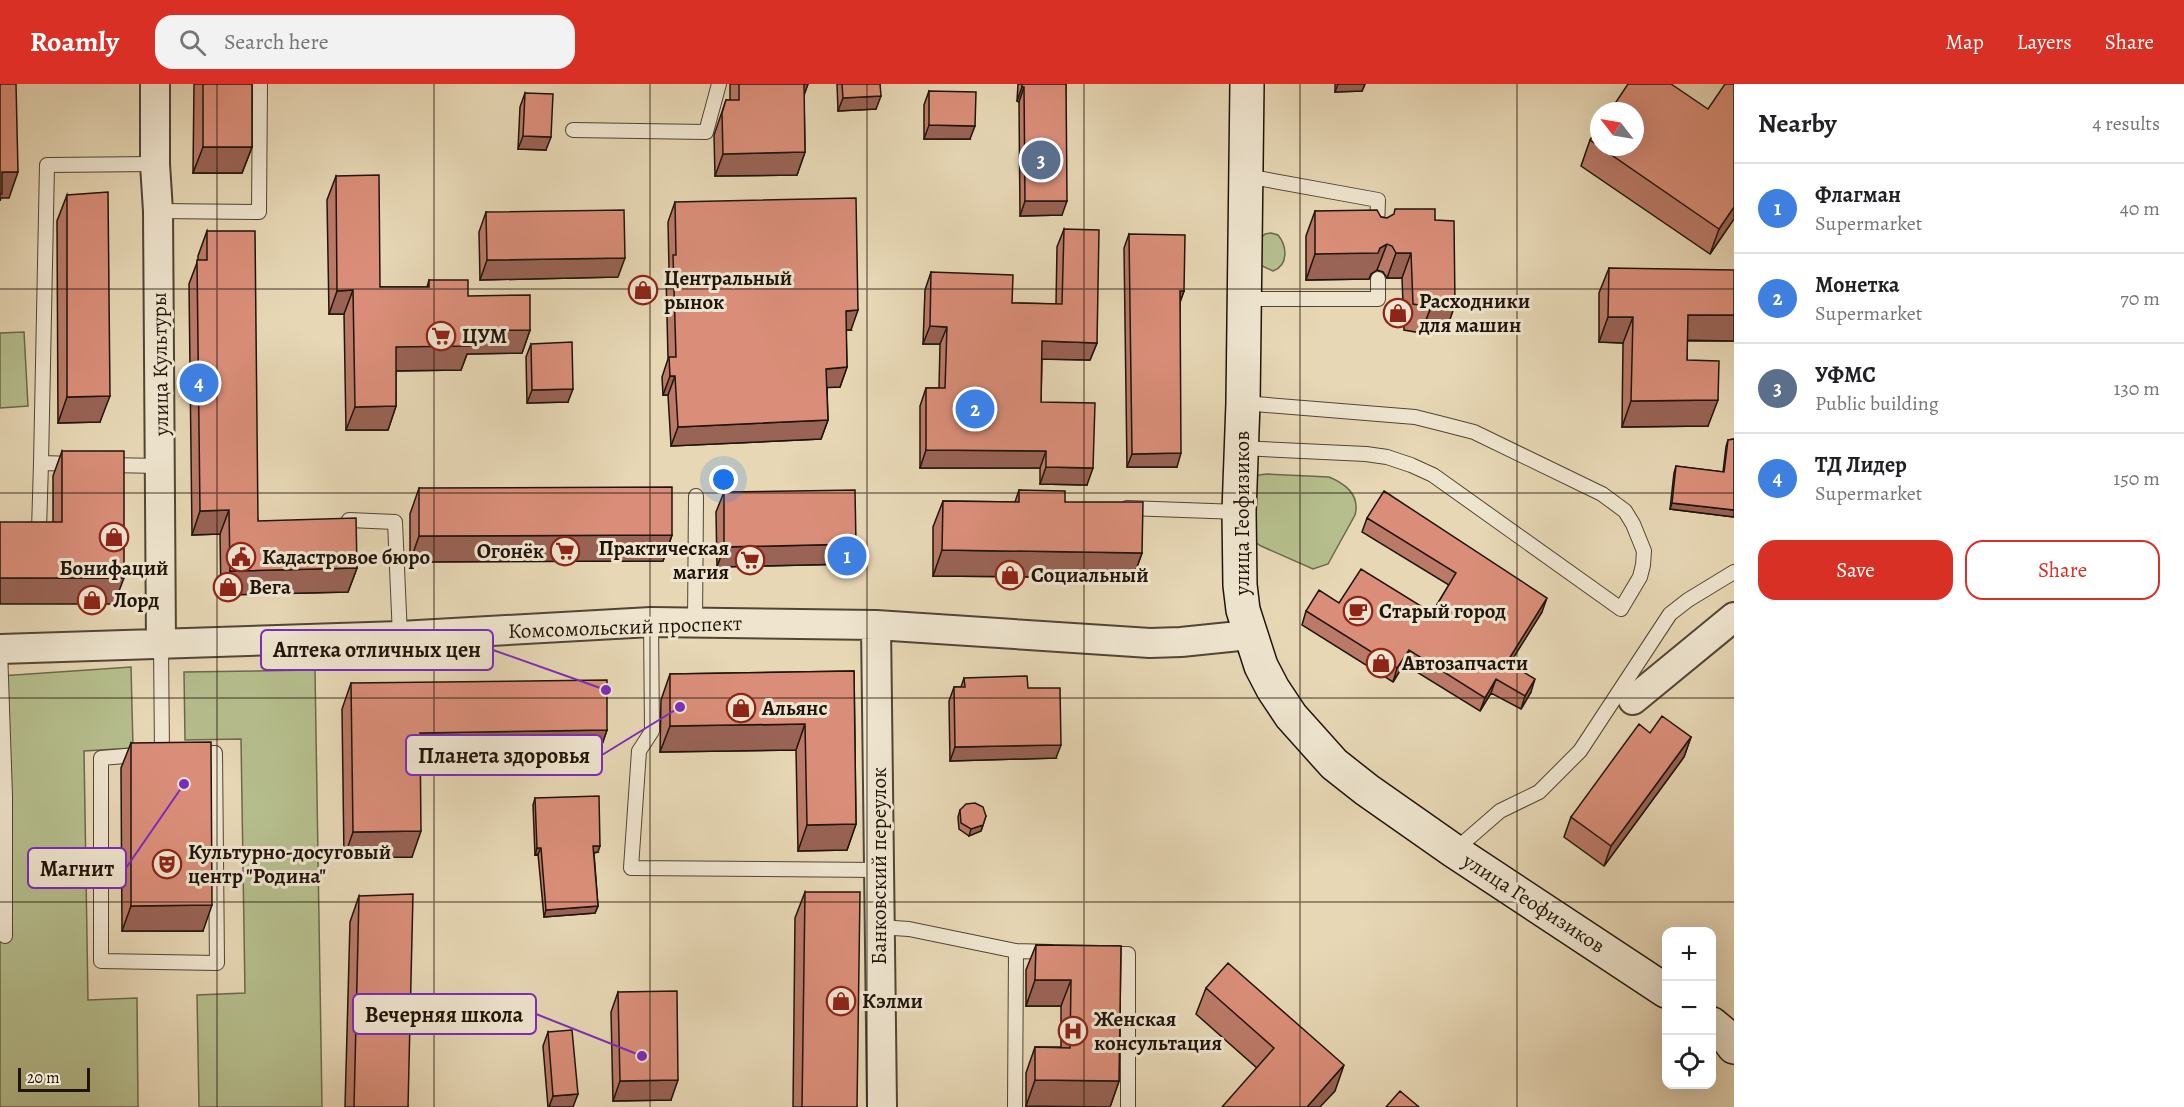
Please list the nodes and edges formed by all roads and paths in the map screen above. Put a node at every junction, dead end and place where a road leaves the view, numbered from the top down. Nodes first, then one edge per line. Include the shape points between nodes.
1 (156, 84) edge
2 (260, 84) edge
3 (719, 84) edge
4 (1246, 84) edge
5 (573, 130) dead end
6 (155, 164) junction
7 (1246, 176) junction
8 (158, 210) junction
9 (1377, 235) edge
10 (1378, 279) dead end
11 (1243, 299) junction
12 (1243, 403) junction
13 (1241, 448) junction
14 (40, 463) junction
15 (161, 466) junction
16 (696, 495) dead end
17 (1110, 508) edge
18 (1239, 512) junction
19 (349, 520) edge
20 (0, 530) edge
21 (1734, 572) edge
22 (1734, 617) edge
23 (651, 622) junction
24 (695, 623) junction
25 (876, 625) junction
26 (1249, 635) junction
27 (400, 636) junction
28 (161, 644) junction
29 (0, 649) edge
30 (1633, 700) dead end
31 (162, 753) junction
32 (1454, 851) junction
33 (879, 870) junction
34 (879, 927) junction
35 (5, 936) dead end
36 (1016, 951) junction
37 (1061, 952) edge
38 (1095, 953) edge
39 (1662, 988) edge
40 (882, 1107) edge
41 (1015, 1107) edge
42 (1128, 1107) edge

1 - 6 street, улица Культуры
2 - 8 lane via 259,212
3 - 5 lane via 706,132
4 - 7 main road, улица Геофизиков
6 - 8 street, улица Культуры
6 - 14 lane via 47,165
7 - 9 lane via 1378,200
7 - 11 main road, улица Геофизиков
8 - 15 street, улица Культуры
10 - 11 lane via 1378,299
11 - 12 main road, улица Геофизиков
12 - 13 main road, улица Геофизиков
12 - 13 lane via 1415,417 1474,432 1582,483 1625,511 1644,552 1640,577 1621,609 1433,476 1411,465 1366,454
13 - 18 main road, улица Геофизиков
14 - 15 lane
14 - 20 lane via 39,530
15 - 28 street, улица Культуры
16 - 24 lane
17 - 18 lane
18 - 26 main road, улица Геофизиков via 1240,585
19 - 27 lane via 395,522
21 - 32 lane via 1670,614 1580,752 1539,792 1500,811
22 - 30 street
23 - 24 street, Комсомольский проспект
23 - 27 street, Комсомольский проспект
23 - 33 lane via 652,731 639,751 631,868
24 - 25 street, Комсомольский проспект
25 - 26 street, Комсомольский проспект via 1150,643
25 - 33 street, Банковский переулок
26 - 32 main road, улица Геофизиков via 1273,689 1291,716 1334,764
27 - 28 street, Комсомольский проспект
28 - 29 street, Комсомольский проспект
28 - 31 lane
29 - 35 lane
31 - 31 lane via 215,753 217,963 101,961 101,758
32 - 39 main road, улица Геофизиков
33 - 34 street, Банковский переулок
34 - 36 lane via 909,929
34 - 40 street, Банковский переулок
36 - 37 lane
36 - 41 lane
38 - 42 lane via 1128,954

